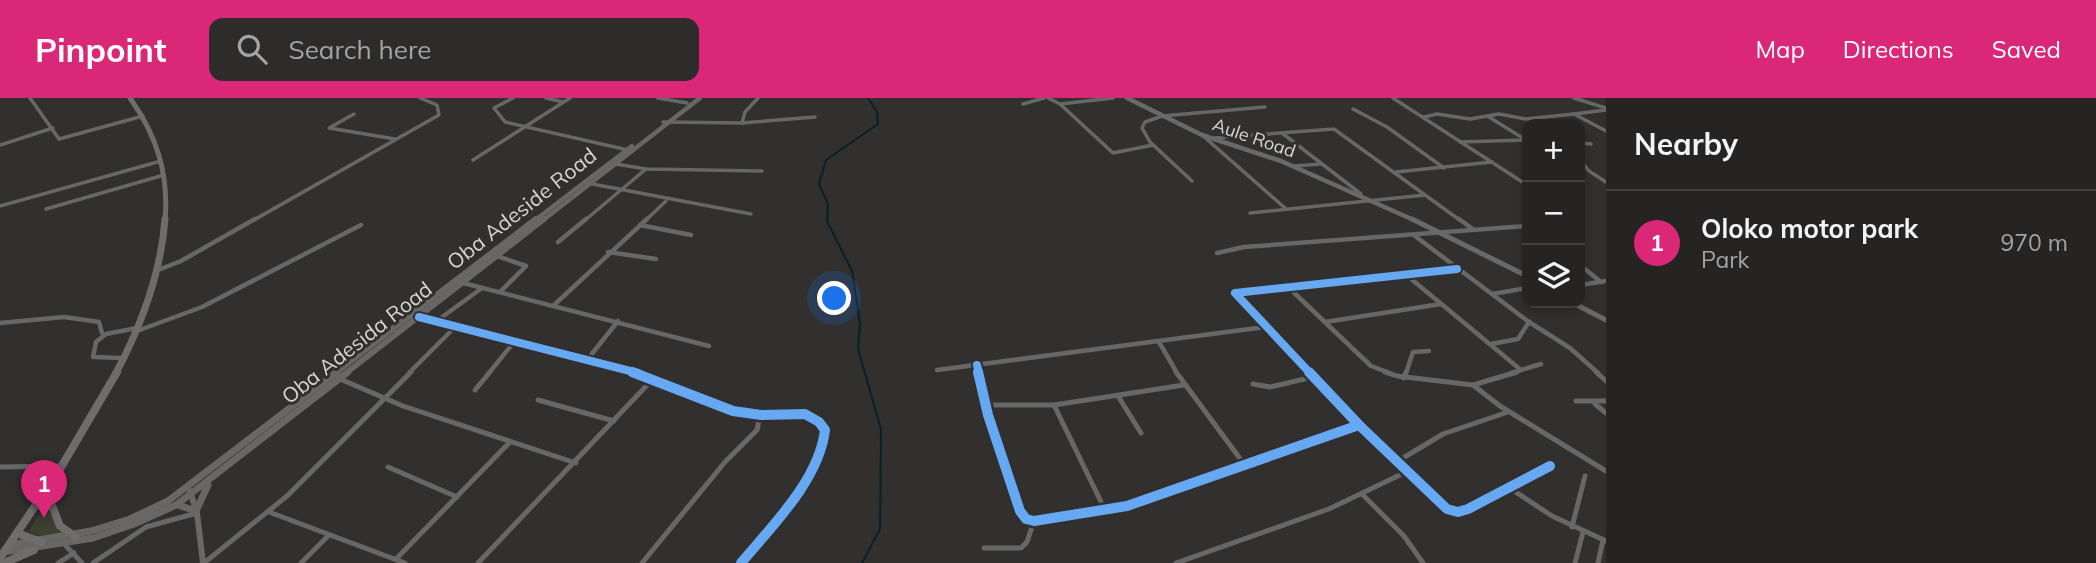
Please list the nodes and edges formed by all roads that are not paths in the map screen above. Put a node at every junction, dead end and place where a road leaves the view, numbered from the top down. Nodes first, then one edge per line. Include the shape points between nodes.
1 (30, 98) edge
2 (130, 98) edge
3 (420, 98) edge
4 (513, 98) edge
5 (546, 98) edge
6 (570, 98) edge
7 (658, 98) edge
8 (694, 98) edge
9 (700, 98) edge
10 (758, 98) edge
11 (1046, 98) edge
12 (1113, 98) edge
13 (1127, 98) edge
14 (1393, 98) edge
15 (1574, 98) edge
16 (1089, 99) edge
17 (564, 102) junction
18 (687, 103) junction
19 (1023, 104) dead end
20 (1060, 104) junction
21 (1265, 107) dead end
22 (1353, 109) dead end
23 (1606, 109) edge
24 (354, 114) dead end
25 (1574, 114) junction
26 (143, 116) junction
27 (1162, 116) junction
28 (815, 117) dead end
29 (1423, 117) junction
30 (1485, 117) junction
31 (1534, 119) joint
32 (666, 123) junction
33 (742, 123) junction
34 (526, 126) junction
35 (53, 128) junction
36 (1606, 131) edge
37 (1281, 132) junction
38 (1202, 135) junction
39 (1522, 137) edge
40 (1215, 138) junction
41 (395, 139) junction
42 (1522, 140) edge
43 (1459, 142) junction
44 (1585, 143) edge
45 (1591, 144) dead end
46 (0, 145) edge
47 (1153, 145) junction
48 (625, 150) junction
49 (473, 160) dead end
50 (162, 161) junction
51 (1492, 162) junction
52 (616, 164) junction
53 (1322, 164) junction
54 (1295, 166) junction
55 (1585, 166) edge
56 (1444, 168) junction
57 (646, 169) junction
58 (762, 172) dead end
59 (1395, 172) junction
60 (164, 175) junction
61 (1192, 180) dead end
62 (1522, 182) edge
63 (1606, 182) edge
64 (588, 183) junction
65 (622, 191) junction
66 (1361, 194) junction
67 (1426, 195) junction
68 (666, 200) junction
69 (1374, 200) junction
70 (0, 206) edge
71 (1285, 208) junction
72 (46, 209) dead end
73 (751, 214) dead end
74 (1250, 214) dead end
75 (361, 225) dead end
76 (639, 225) junction
77 (1522, 228) edge
78 (1474, 231) junction
79 (1442, 233) junction
80 (691, 235) dead end
81 (1414, 235) junction
82 (519, 236) junction
83 (558, 242) dead end
84 (608, 252) junction
85 (1217, 253) dead end
86 (497, 256) junction
87 (656, 259) dead end
88 (1585, 268) edge
89 (1457, 269) junction
90 (157, 271) junction
91 (1404, 273) junction
92 (1522, 273) edge
93 (1604, 281) edge
94 (463, 283) junction
95 (1585, 284) edge
96 (1287, 286) junction
97 (483, 288) junction
98 (1522, 289) edge
99 (499, 292) junction
100 (1492, 294) junction
101 (1442, 303) junction
102 (554, 305) junction
103 (1583, 308) edge
104 (419, 317) junction
105 (437, 320) junction
106 (1606, 320) edge
107 (618, 321) junction
108 (1529, 322) junction
109 (0, 323) edge
110 (1325, 323) junction
111 (456, 326) junction
112 (1266, 327) junction
113 (136, 330) junction
114 (103, 333) junction
115 (514, 342) junction
116 (1159, 342) junction
117 (1491, 344) junction
118 (709, 345) dead end
119 (1429, 351) dead end
120 (122, 358) junction
121 (587, 360) junction
122 (1541, 364) dead end
123 (977, 365) junction
124 (937, 370) dead end
125 (1521, 370) junction
126 (1314, 377) junction
127 (1404, 378) junction
128 (340, 379) junction
129 (651, 381) junction
130 (1606, 381) edge
131 (1253, 384) dead end
132 (1184, 385) junction
133 (1473, 385) junction
134 (475, 390) dead end
135 (1118, 396) junction
136 (384, 399) junction
137 (538, 400) dead end
138 (1576, 401) dead end
139 (1606, 401) edge
140 (1595, 404) junction
141 (986, 405) junction
142 (1054, 405) junction
143 (1509, 411) junction
144 (1606, 413) edge
145 (760, 415) junction
146 (614, 421) junction
147 (1359, 425) junction
148 (1141, 433) dead end
149 (510, 442) junction
150 (1398, 461) junction
151 (576, 463) junction
152 (1244, 464) junction
153 (62, 466) junction
154 (1550, 466) dead end
155 (0, 467) edge
156 (388, 467) dead end
157 (1408, 471) junction
158 (1606, 471) edge
159 (1585, 476) dead end
160 (210, 480) junction
161 (1508, 487) junction
162 (46, 490) junction
163 (190, 491) junction
164 (1362, 494) junction
165 (457, 497) junction
166 (176, 505) junction
167 (1104, 508) junction
168 (197, 512) junction
169 (269, 512) junction
170 (1034, 521) junction
171 (1572, 527) junction
172 (1583, 532) junction
173 (17, 534) junction
174 (328, 536) junction
175 (76, 537) junction
176 (1604, 541) edge
177 (41, 542) junction
178 (9, 545) junction
179 (66, 546) junction
180 (984, 548) dead end
181 (34, 550) junction
182 (74, 553) junction
183 (1414, 553) junction
184 (2, 555) edge
185 (396, 559) junction
186 (4, 563) edge
187 (58, 563) edge
188 (82, 563) edge
189 (93, 563) edge
190 (203, 563) edge
191 (301, 563) edge
192 (405, 563) edge
193 (478, 563) edge
194 (642, 563) edge
195 (741, 563) edge
196 (1176, 563) edge
197 (1414, 563) edge
198 (1423, 563) edge
199 (1575, 563) edge
200 (1598, 563) edge

1 - 35 street
2 - 26 highway
3 - 41 street via 437,105 440,114
4 - 34 street via 494,108 503,121
5 - 17 street
6 - 17 street
7 - 18 street
8 - 18 main road, Oba Adeside Road
9 - 32 main road, Oba Adesida Road
10 - 33 street
11 - 19 street
11 - 20 street
12 - 16 street
13 - 27 street, Aule Road
14 - 29 street
15 - 23 street
16 - 20 street
17 - 34 street
18 - 32 main road, Oba Adeside Road
20 - 47 street via 1113,153
21 - 27 street
22 - 56 street
23 - 25 street
24 - 41 street via 329,128
25 - 31 street
25 - 36 street
26 - 35 street via 63,139
26 - 50 highway
27 - 38 street, Aule Road
27 - 47 street via 1143,125
28 - 33 street
29 - 30 street
29 - 43 street
30 - 31 street via 1499,114
30 - 39 street
32 - 33 street
32 - 48 main road, Oba Adeside Road
32 - 52 main road, Oba Adesida Road
34 - 48 street
34 - 49 street
35 - 46 street
37 - 40 street
37 - 53 street
37 - 59 street via 1334,129
38 - 40 street, Aule Road
38 - 71 street
40 - 54 street, Aule Road
41 - 90 street
42 - 43 street
43 - 51 street
44 - 45 street
47 - 61 street
48 - 64 main road, Oba Adeside Road
50 - 60 highway
50 - 70 street
51 - 56 street
51 - 62 street
52 - 57 street
52 - 64 main road, Oba Adesida Road
53 - 54 street
53 - 66 street
54 - 66 street, Aule Road
55 - 63 street
56 - 59 street
57 - 58 street
57 - 65 street
59 - 67 street
60 - 72 street
60 - 90 highway via 167,212
64 - 65 street
64 - 82 main road, Oba Adesida Road
65 - 68 street
65 - 83 street
66 - 69 street, Aule Road
67 - 69 street
67 - 78 street
68 - 73 street
68 - 76 street
69 - 71 street
69 - 79 street, Aule Road
71 - 74 street
75 - 113 street via 202,307
76 - 80 street
76 - 84 street
77 - 78 street
78 - 79 street
79 - 81 street
79 - 92 street, Aule Road
81 - 85 street via 1244,247
81 - 89 street
82 - 86 main road, Oba Adesida Road
82 - 163 main road, Oba Adeside Road
84 - 87 street
84 - 102 street
86 - 94 main road, Oba Adesida Road
86 - 99 street via 526,267
88 - 93 street
89 - 91 street
89 - 100 street
90 - 113 highway
91 - 96 street
91 - 101 street
93 - 95 street
94 - 97 street
94 - 104 main road, Oba Adesida Road
96 - 110 street
96 - 112 street via 1235,293
97 - 99 street
97 - 105 street
98 - 100 street
99 - 102 street
100 - 108 street
101 - 110 street
101 - 117 street
102 - 107 street
103 - 106 street
104 - 105 street
104 - 128 main road, Oba Adesida Road
105 - 111 street
107 - 118 street
107 - 121 street
108 - 117 street via 1518,339
108 - 130 street via 1570,348
109 - 114 street via 82,317 99,322
110 - 127 street via 1371,366
111 - 115 street
111 - 136 street
112 - 116 street
112 - 126 street
113 - 114 street
113 - 120 highway
114 - 120 street via 95,341 93,357
115 - 121 street
115 - 134 street
116 - 123 street
116 - 132 street
117 - 125 street
119 - 127 street via 1413,352
120 - 153 highway
121 - 129 street via 645,375
122 - 125 street
123 - 124 street
123 - 141 street
125 - 133 street
126 - 131 street via 1270,387
126 - 147 street
127 - 133 street
128 - 136 street
128 - 160 main road, Oba Adesida Road
129 - 145 street
129 - 146 street
132 - 135 street
132 - 152 street
133 - 143 street
135 - 142 street
135 - 148 street
136 - 149 street
136 - 169 street
137 - 146 street
138 - 140 street
139 - 140 street
140 - 144 street
141 - 142 street
141 - 170 street via 1020,511
142 - 167 street
143 - 150 street via 1443,434
143 - 158 street
145 - 194 street via 757,430
145 - 195 street via 808,414 822,425 826,437 796,494
146 - 151 street
147 - 150 street
147 - 152 street
149 - 151 street
149 - 165 street
150 - 157 street
151 - 193 street
152 - 167 street via 1127,506
153 - 155 street
153 - 162 highway
154 - 161 street
156 - 165 street
157 - 161 street via 1453,512
157 - 164 street
159 - 171 street
160 - 163 main road, Oba Adesida Road
160 - 168 main road
161 - 171 street
162 - 173 highway
162 - 175 highway via 60,526
163 - 166 main road, Oba Adesida Road
163 - 168 street
163 - 175 main road, Oba Adeside Road via 137,517
164 - 183 street via 1405,536
164 - 196 street
165 - 185 street
166 - 168 main road
166 - 179 main road, Oba Adesida Road via 111,535
167 - 170 street
168 - 189 street via 146,527
168 - 190 street
169 - 174 street
169 - 190 street
170 - 180 street via 1021,548
171 - 172 street
172 - 176 street
172 - 199 street
173 - 177 highway
173 - 178 highway
174 - 185 street
174 - 191 street
175 - 177 main road, Oba Adeside Road
176 - 200 street
177 - 178 main road, Oba Adeside Road
178 - 184 highway
179 - 181 main road, Oba Adesida Road
179 - 182 street
181 - 184 main road, Oba Adesida Road
181 - 186 highway
182 - 187 street
182 - 188 street
183 - 197 street
183 - 198 street
185 - 192 street

